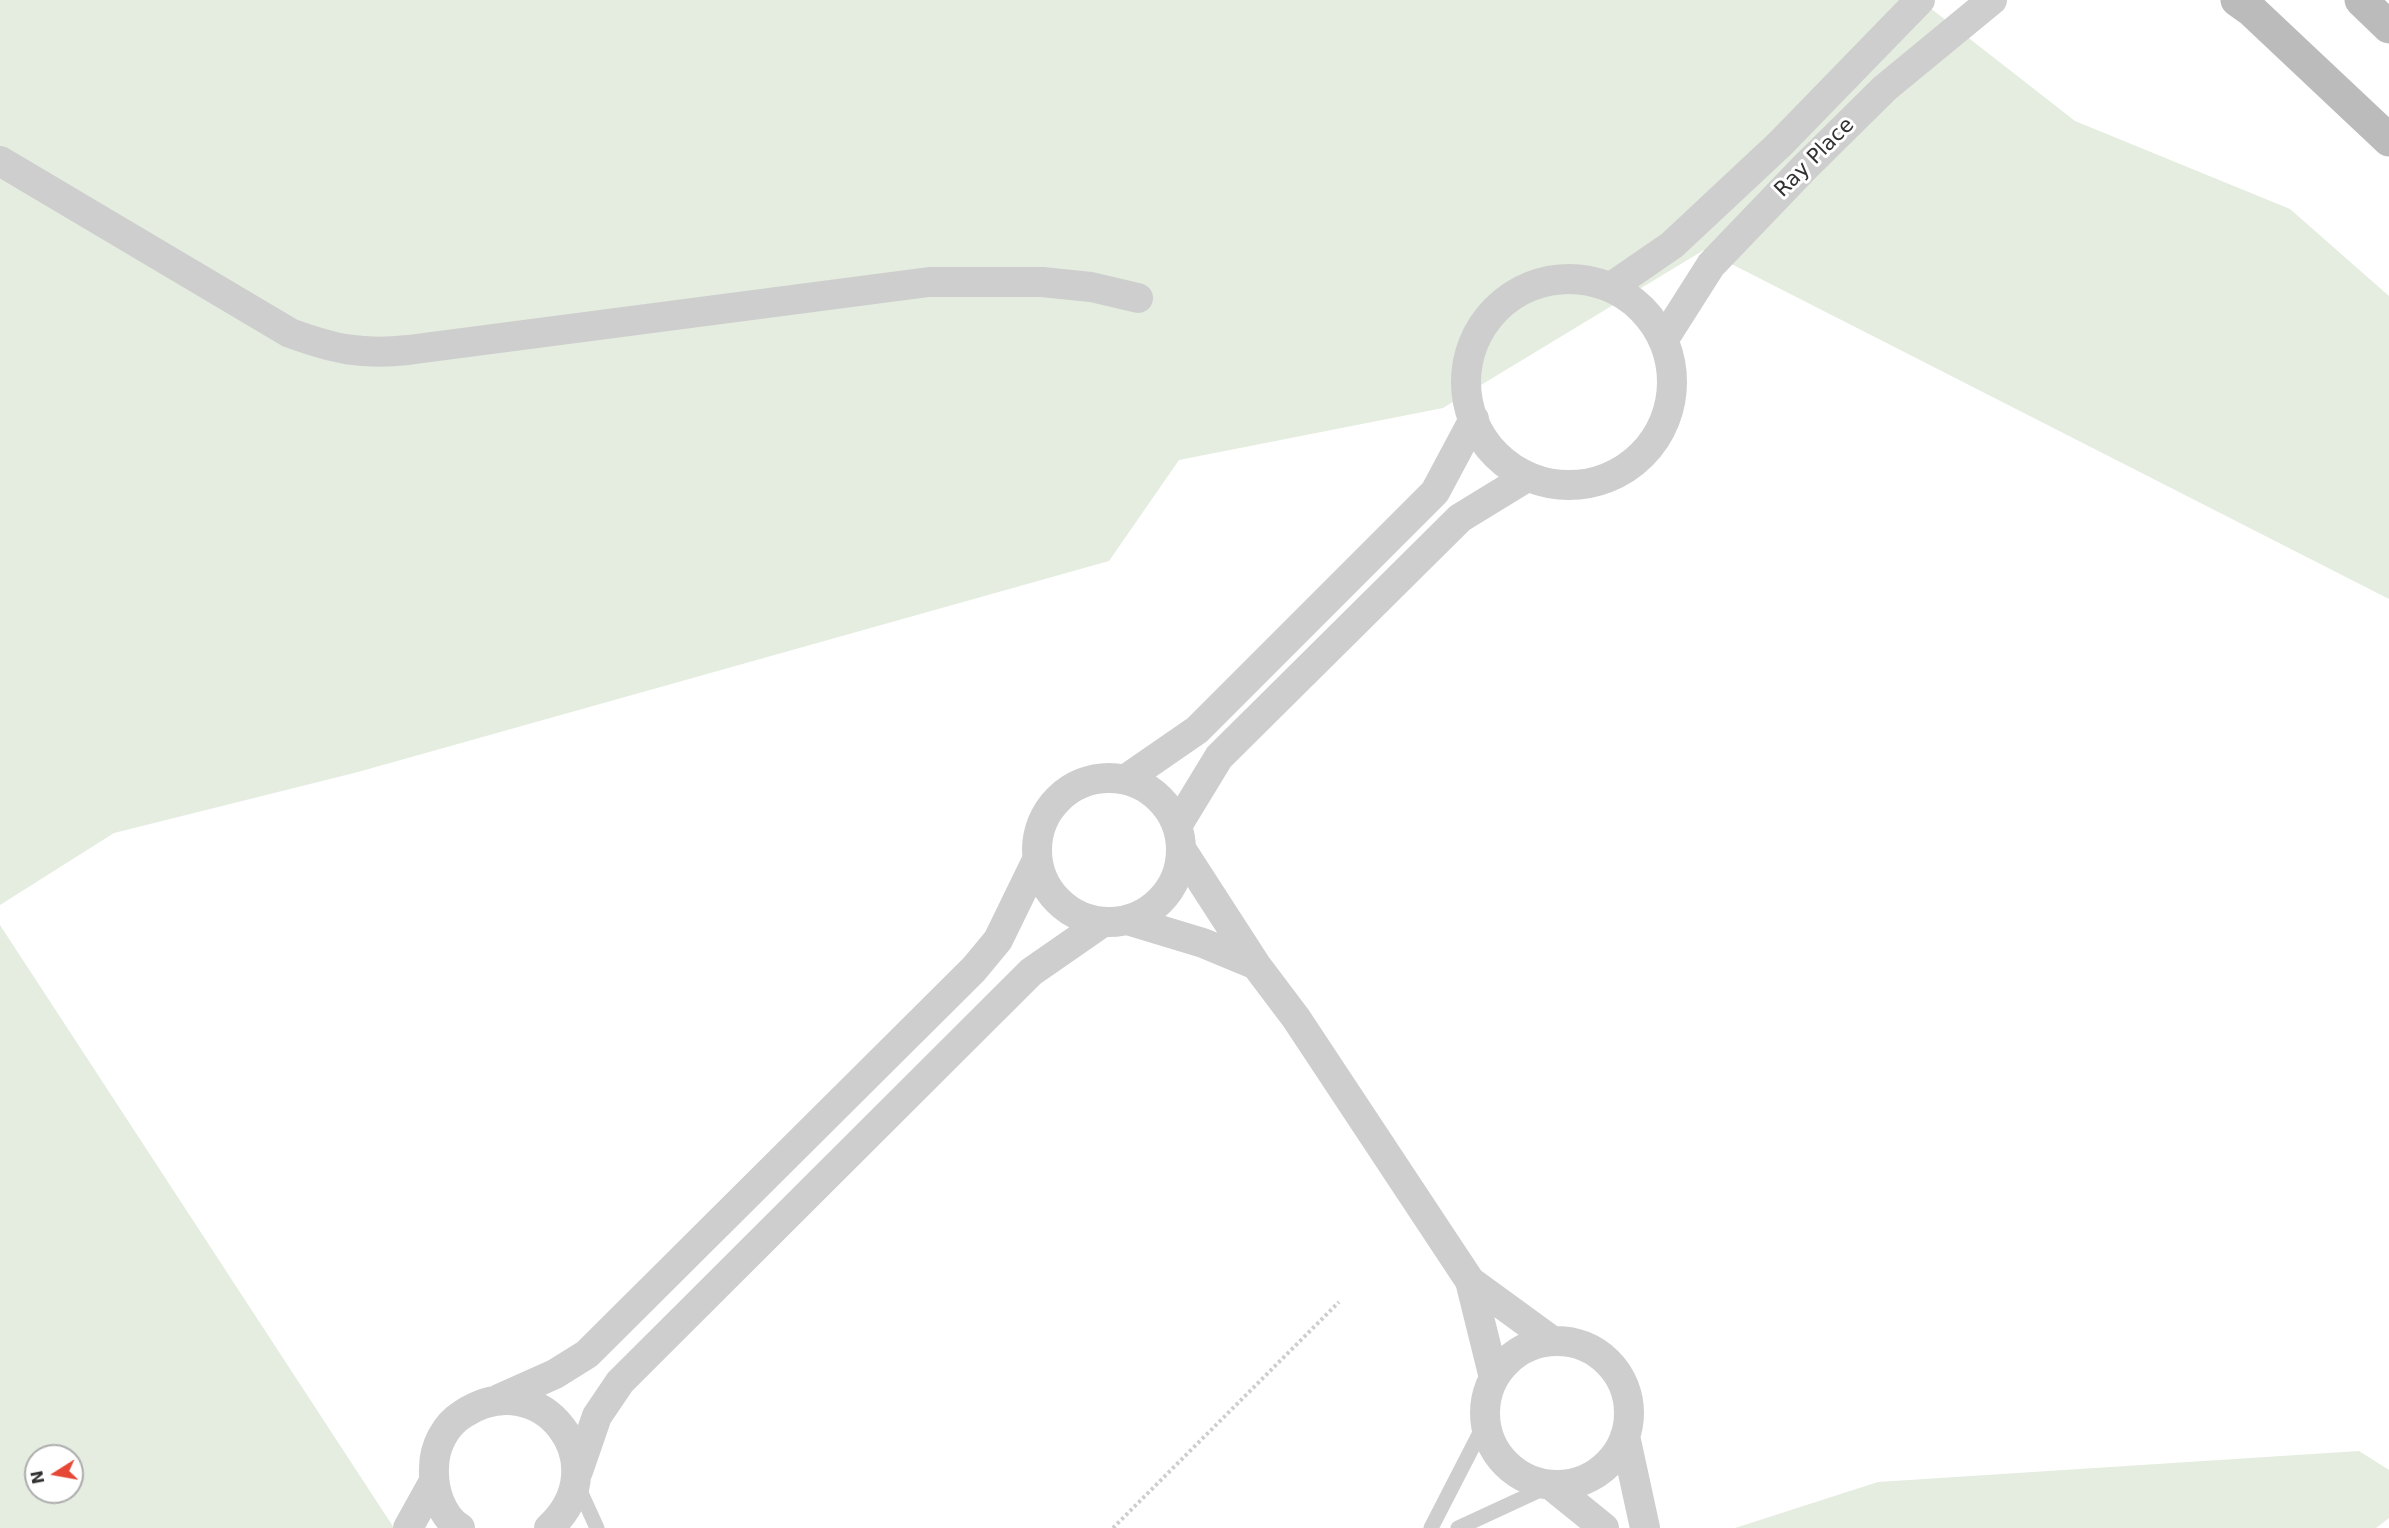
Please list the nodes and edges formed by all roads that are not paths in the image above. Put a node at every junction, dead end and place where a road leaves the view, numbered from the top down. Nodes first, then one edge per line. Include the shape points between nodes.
1 (1920, 0) edge
2 (1992, 0) edge
3 (2237, 0) edge
4 (2361, 0) edge
5 (2389, 27) edge
6 (2389, 140) edge
7 (0, 161) edge
8 (1611, 287) junction
9 (1138, 297) dead end
10 (1664, 339) junction
11 (1474, 419) junction
12 (1527, 477) junction
13 (1125, 779) junction
14 (1179, 837) junction
15 (1038, 860) junction
16 (1115, 921) junction
17 (1256, 965) junction
18 (1470, 1281) junction
19 (1551, 1340) junction
20 (1494, 1378) junction
21 (499, 1399) junction
22 (1485, 1424) junction
23 (1626, 1436) junction
24 (577, 1476) junction
25 (434, 1483) junction
26 (1551, 1485) junction
27 (408, 1528) edge
28 (460, 1528) edge
29 (549, 1528) edge
30 (597, 1528) edge
31 (1431, 1528) edge
32 (1458, 1528) edge
33 (1604, 1528) edge
34 (1645, 1528) edge

1 - 8 street, Ray Place via 1780,144 1672,245
2 - 10 street, Ray Place via 1885,88 1804,168 1712,265
3 - 6 main road
4 - 5 main road
7 - 9 street via 290,333 345,350 408,350 929,282 1042,282
8 - 10 street via 1644,309
8 - 11 street via 1586,278 1553,278 1521,289 1495,308 1476,335 1466,367 1467,400
10 - 12 street via 1672,374 1669,409 1654,441 1638,459 1598,482 1562,486
11 - 12 street via 1477,432 1498,458
11 - 13 street via 1435,492 1197,730
12 - 14 street via 1460,518 1227,748
13 - 14 street via 1148,788 1165,804
13 - 15 street via 1102,777 1080,783 1060,796 1046,815 1038,837
14 - 16 street via 1178,873 1166,894 1148,910
14 - 17 street
15 - 16 street via 1045,884 1059,903 1080,916
15 - 21 street via 998,939 974,969 587,1354 555,1374
16 - 17 street via 1203,943
16 - 24 street via 1031,972 620,1382 597,1416
17 - 18 street via 1296,1018
18 - 19 street
18 - 20 street
19 - 20 street via 1528,1346 1508,1359
19 - 23 street via 1574,1342 1595,1351 1614,1367 1625,1389 1629,1412
20 - 22 street via 1486,1400
21 - 24 street via 522,1401 543,1411 562,1427 573,1448
21 - 25 street via 456,1418 441,1436 434,1459
22 - 26 street via 1493,1447 1508,1466 1527,1479
22 - 31 lane
23 - 26 street via 1614,1457 1597,1474 1575,1483
23 - 34 street
24 - 29 street via 574,1495 562,1516
24 - 30 lane
25 - 27 street
25 - 28 street via 441,1506
26 - 32 lane
26 - 33 street

